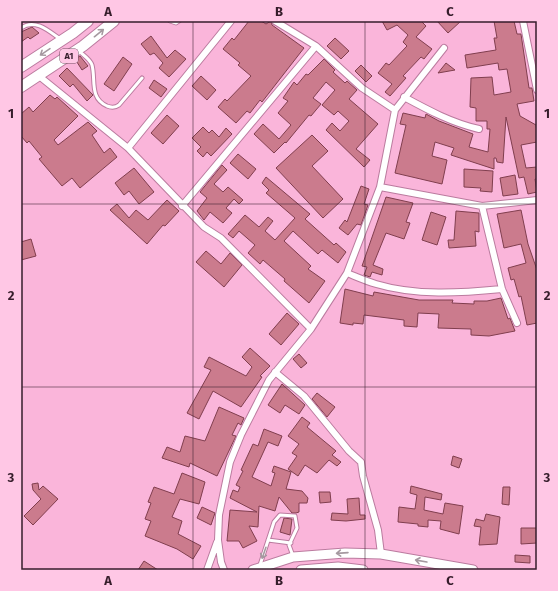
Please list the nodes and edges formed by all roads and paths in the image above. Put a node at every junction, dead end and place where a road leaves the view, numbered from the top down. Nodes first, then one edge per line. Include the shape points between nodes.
1 (88, 21) edge
2 (114, 21) edge
3 (170, 21) edge
4 (179, 21) edge
5 (231, 21) edge
6 (274, 21) edge
7 (523, 21) edge
8 (21, 28) edge
9 (62, 41) junction
10 (316, 46) junction
11 (444, 48) dead end
12 (78, 49) junction
13 (21, 67) edge
14 (39, 76) junction
15 (142, 78) dead end
16 (21, 87) edge
17 (537, 90) edge
18 (404, 97) junction
19 (395, 110) junction
20 (479, 129) dead end
21 (128, 148) junction
22 (380, 187) junction
23 (537, 200) edge
24 (182, 206) junction
25 (482, 206) junction
26 (347, 273) junction
27 (502, 289) junction
28 (517, 323) dead end
29 (311, 329) junction
30 (275, 372) junction
31 (218, 540) junction
32 (268, 540) junction
33 (291, 543) junction
34 (381, 554) junction
35 (293, 557) junction
36 (256, 568) edge
37 (207, 570) edge
38 (224, 570) edge
39 (301, 570) edge
40 (363, 570) edge
41 (473, 570) edge

1 - 9 highway, A1
12 -> 2 highway, A1
3 - 4 lane
5 - 21 street
6 - 10 street
7 - 17 street
8 - 9 lane via 34,24 44,27
9 -> 13 highway, A1
10 - 19 street via 362,88
10 - 24 street
11 - 18 street
12 - 14 highway, A1
12 - 15 lane via 91,63 96,96 100,102 108,106 115,108 119,105
14 - 16 highway, A1
14 - 21 street
18 - 19 street
18 - 20 street via 448,119
19 - 22 street
21 - 24 street
22 - 25 street
22 - 26 street
23 - 25 street
24 - 29 street via 204,227 221,238
25 - 27 street
26 - 27 street via 377,284 422,292
26 - 29 street
27 - 28 street
29 - 30 street
30 - 31 street via 241,435 230,462 219,515
30 - 34 street via 304,396 361,462 378,530
31 - 37 street
31 - 38 street
32 - 33 lane
32 - 33 lane via 274,522 280,515 295,516 297,528
32 -> 36 lane
33 - 35 lane via 289,545
34 -> 35 main road via 345,553
41 -> 34 main road
35 - 36 main road
39 - 40 main road via 338,566

